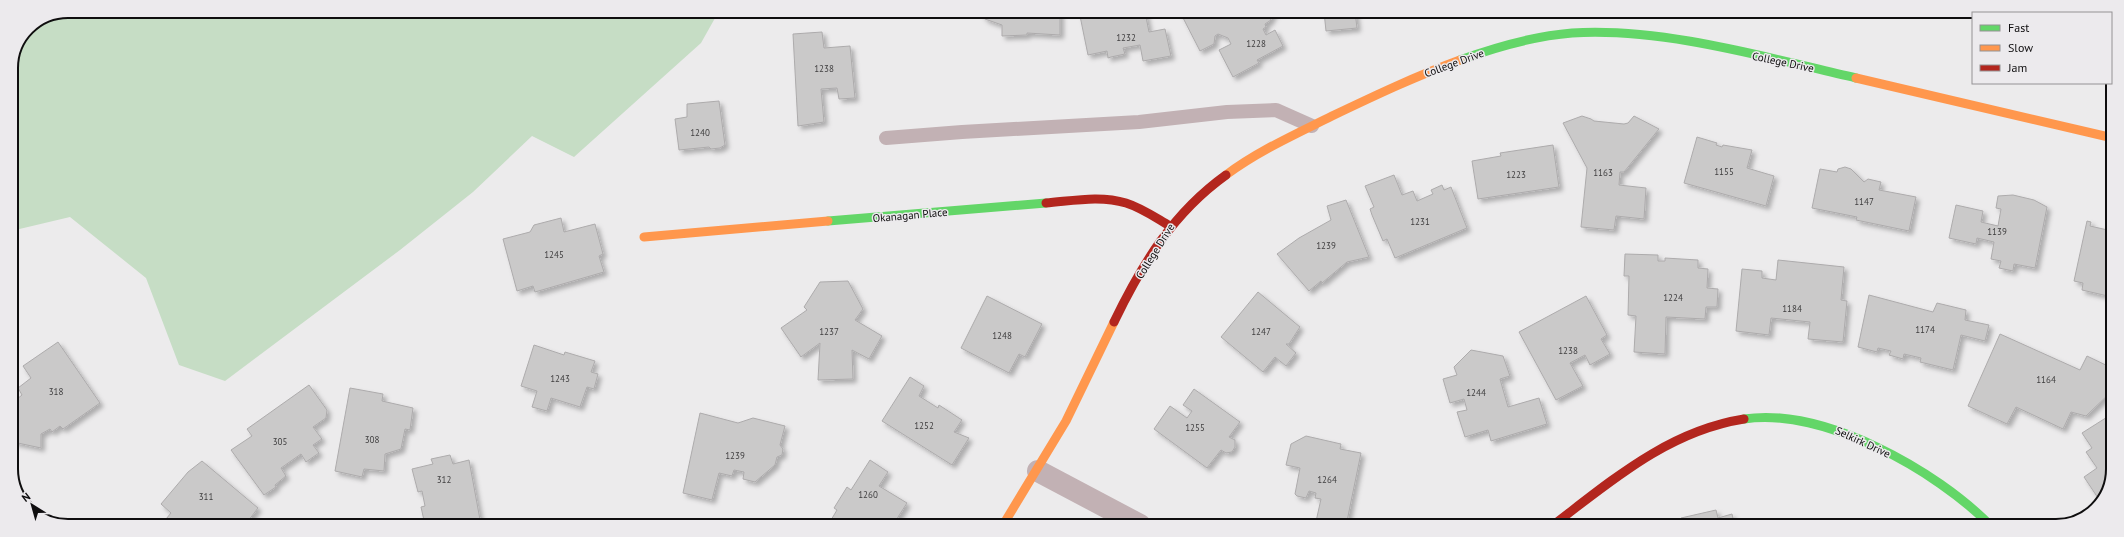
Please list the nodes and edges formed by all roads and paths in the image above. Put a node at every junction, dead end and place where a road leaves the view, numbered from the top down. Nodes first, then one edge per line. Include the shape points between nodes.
1 (1312, 126) junction
2 (2106, 136) edge
3 (886, 138) dead end
4 (1170, 226) junction
5 (644, 237) dead end
6 (1038, 471) junction
7 (1007, 519) edge
8 (1127, 519) edge
9 (1561, 519) edge
10 (1985, 519) edge

1 - 2 street, College Drive via 1413,78 1480,53 1543,37 1607,32 1636,34 1744,53
1 - 3 lane via 1276,110 1227,112 1138,122
1 - 4 street, College Drive via 1225,174 1204,191
4 - 5 street, Okanagan Place via 1130,204 1115,199 1095,199
4 - 6 street, College Drive via 1137,279 1062,429
6 - 7 street, College Drive
6 - 8 street
9 - 10 street, Selkirk Drive via 1650,453 1672,440 1716,423 1740,418 1766,417 1815,423 1844,432 1900,460 1954,492

